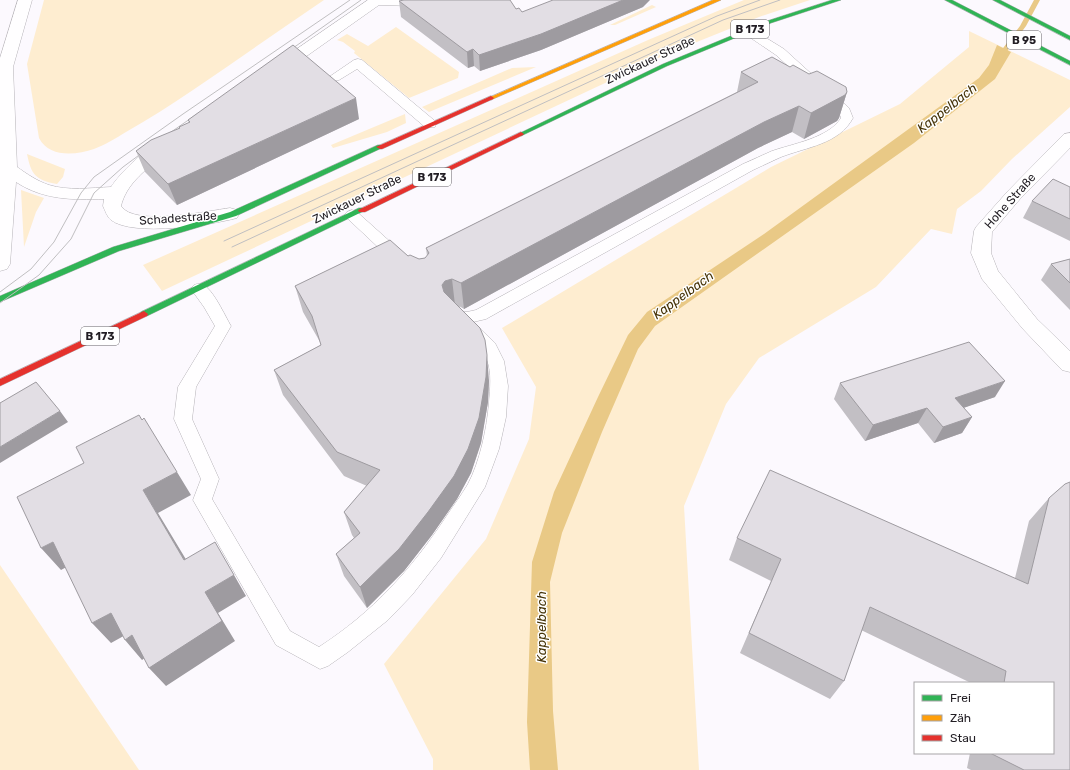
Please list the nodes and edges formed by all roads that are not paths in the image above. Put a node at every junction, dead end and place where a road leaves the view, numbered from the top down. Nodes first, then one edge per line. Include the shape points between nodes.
1 (25, 0) edge
2 (377, 0) edge
3 (428, 0) edge
4 (718, 0) edge
5 (838, 0) edge
6 (948, 0) edge
7 (996, 0) edge
8 (746, 30) junction
9 (1070, 38) edge
10 (1070, 63) edge
11 (267, 76) edge
12 (334, 78) edge
13 (3, 111) edge
14 (430, 124) junction
15 (180, 137) edge
16 (1070, 138) edge
17 (8, 169) junction
18 (115, 193) junction
19 (233, 214) junction
20 (352, 215) junction
21 (0, 264) edge
22 (411, 269) edge
23 (199, 289) junction
24 (0, 299) edge
25 (1070, 364) edge
26 (0, 383) edge

1 - 13 street via 5,67
2 - 3 street
2 - 11 street
4 - 14 main road
5 - 8 main road, Zwickauer Straße / B 173
6 - 10 main road, B 95
7 - 9 main road, B 95
8 - 20 main road, Zwickauer Straße / B 173 via 665,65
8 - 23 lane via 780,52 845,111 847,118 843,126 809,144 777,154 748,168 480,315 467,318 454,311 489,347 496,361 499,386 496,416 490,449 476,487 434,552 405,588 381,613 320,659 283,638 202,500 210,479 183,419 185,397 191,379 222,326
12 - 14 lane via 358,63
13 - 17 street
14 - 19 main road
15 - 18 street via 149,158
16 - 25 street, Hohe Straße via 983,231 981,253 988,274 1030,324
17 - 18 street via 33,185 47,190
17 - 21 street
18 - 19 street, Schadestraße via 113,210 118,217 133,221 153,222
19 - 24 main road via 116,249
20 - 22 lane
20 - 23 main road, Zwickauer Straße / B 173
23 - 26 main road, Zwickauer Straße / B 173

